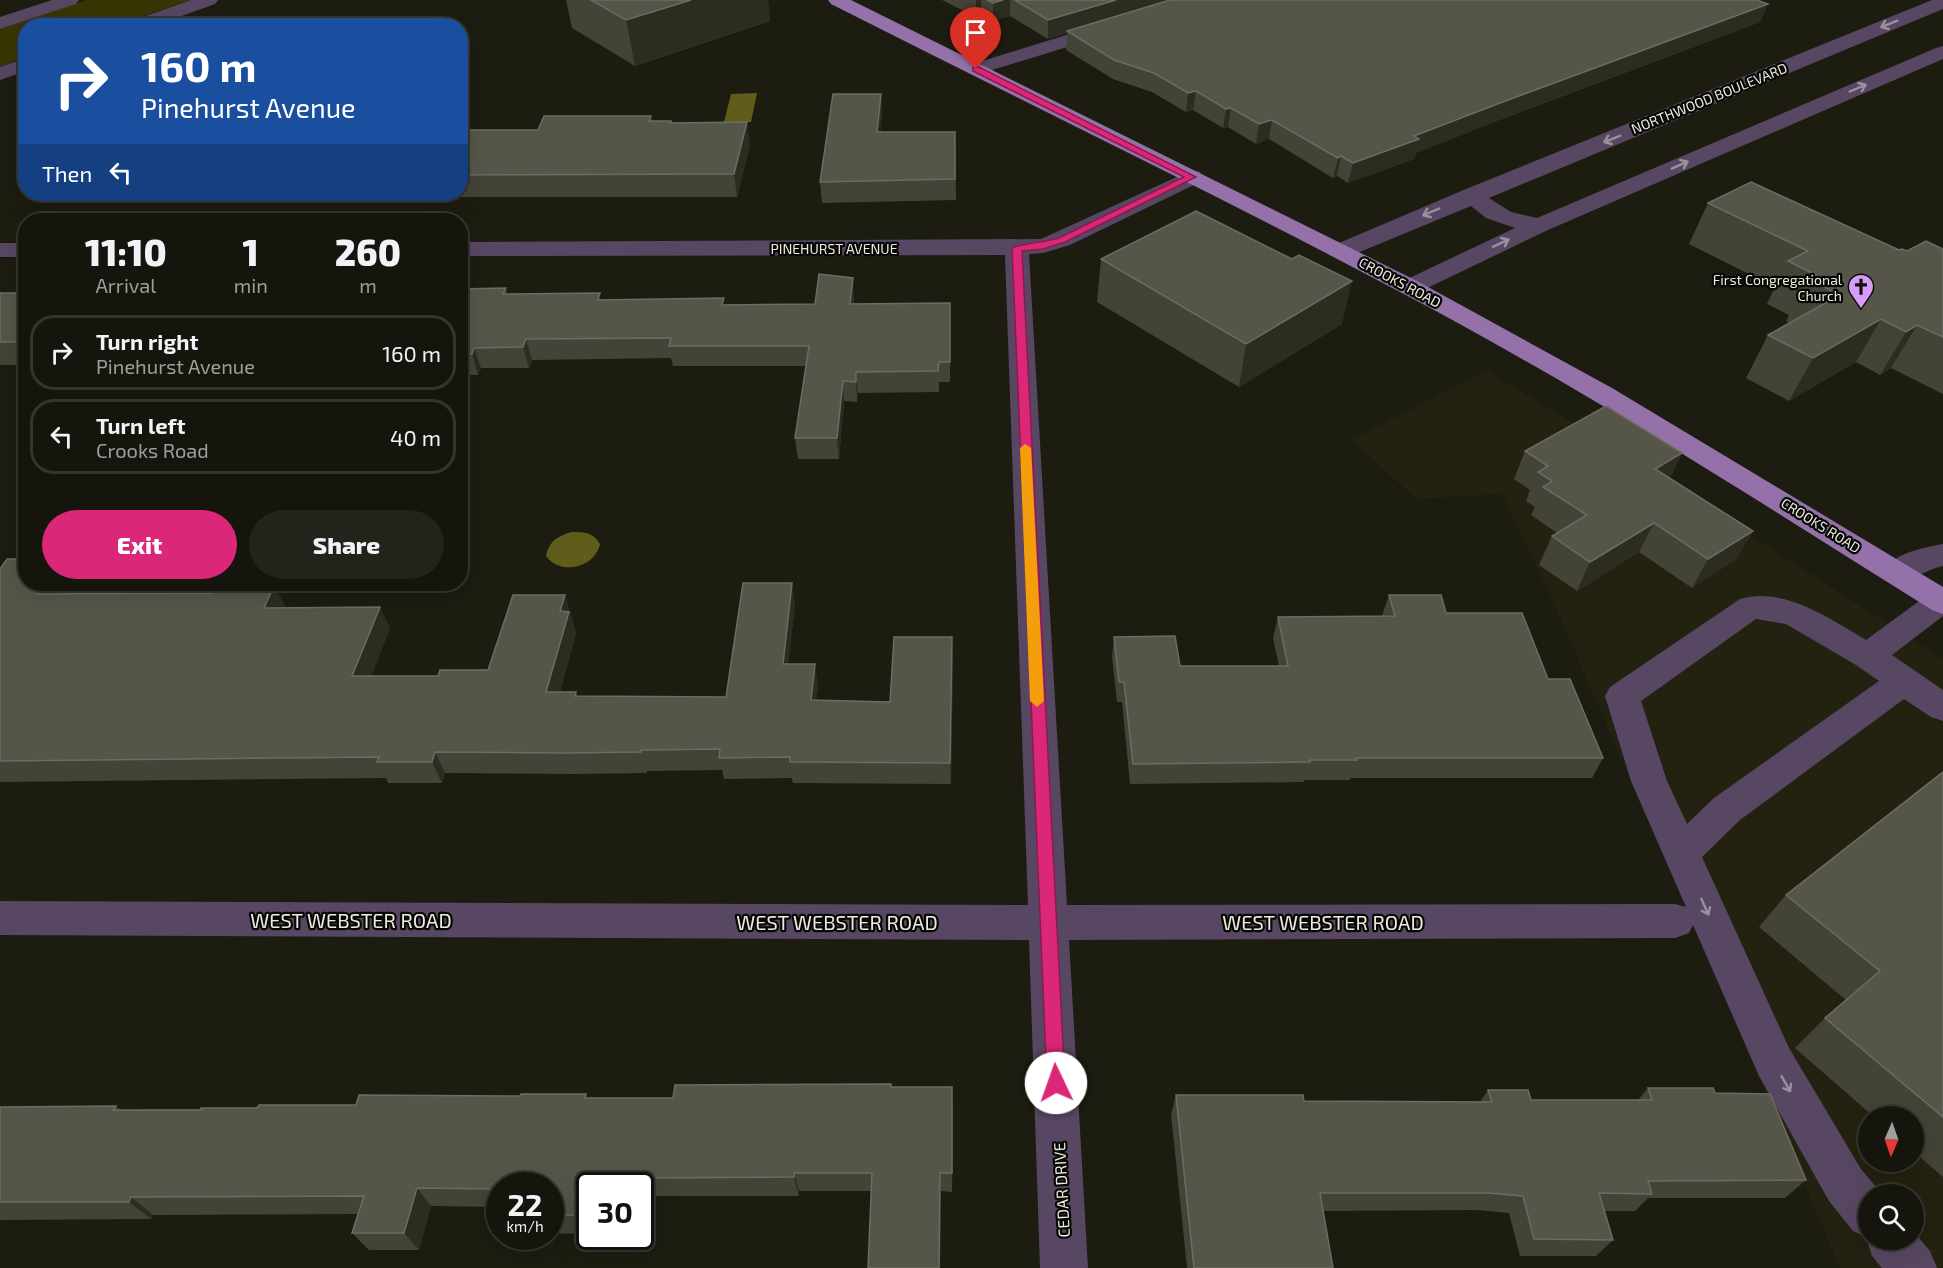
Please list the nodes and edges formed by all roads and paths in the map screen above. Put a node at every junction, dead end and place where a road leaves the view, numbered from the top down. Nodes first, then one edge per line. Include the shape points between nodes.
1 (70, 0) edge
2 (209, 0) edge
3 (837, 0) edge
4 (1943, 2) edge
5 (158, 18) edge
6 (1132, 21) edge
7 (0, 23) edge
8 (1943, 52) edge
9 (18, 67) edge
10 (976, 69) junction
11 (0, 74) edge
12 (1192, 177) junction
13 (1474, 194) junction
14 (1540, 225) junction
15 (1017, 248) junction
16 (468, 249) edge
17 (0, 250) edge
18 (18, 250) edge
19 (1341, 251) junction
20 (1410, 286) junction
21 (1943, 555) edge
22 (1897, 573) junction
23 (1942, 601) edge
24 (1868, 656) junction
25 (1904, 681) junction
26 (1943, 708) edge
27 (1681, 853) junction
28 (0, 918) edge
29 (1675, 921) dead end
30 (1048, 923) junction
31 (1858, 1201) edge
32 (1897, 1250) edge
33 (1064, 1268) edge
34 (1913, 1268) edge

1 - 7 street
2 - 5 street
3 - 10 main road, CROOKS ROAD
4 -> 13 street, NORTHWOOD BOULEVARD
6 - 10 street
14 -> 8 street
9 - 11 street
10 - 12 main road, CROOKS ROAD
12 - 15 street, PINEHURST AVENUE via 1062,240
12 - 19 main road, CROOKS ROAD
13 - 14 street via 1491,212 1509,220
13 -> 19 street, NORTHWOOD BOULEVARD
20 -> 14 street
15 - 16 street, PINEHURST AVENUE
15 - 30 street, CEDAR DRIVE
17 - 18 street
19 - 20 main road, CROOKS ROAD
20 - 22 main road, CROOKS ROAD via 1602,394
21 - 22 street via 1922,559
22 - 23 main road, CROOKS ROAD
23 - 24 street
24 - 25 street
24 - 27 street via 1793,613 1751,607 1622,696 1649,781
25 - 26 street
25 - 27 street via 1727,808
27 -> 31 street via 1773,1062
28 - 30 street, WEST WEBSTER ROAD
29 - 30 street, WEST WEBSTER ROAD
30 - 33 street, CEDAR DRIVE
32 - 34 street

